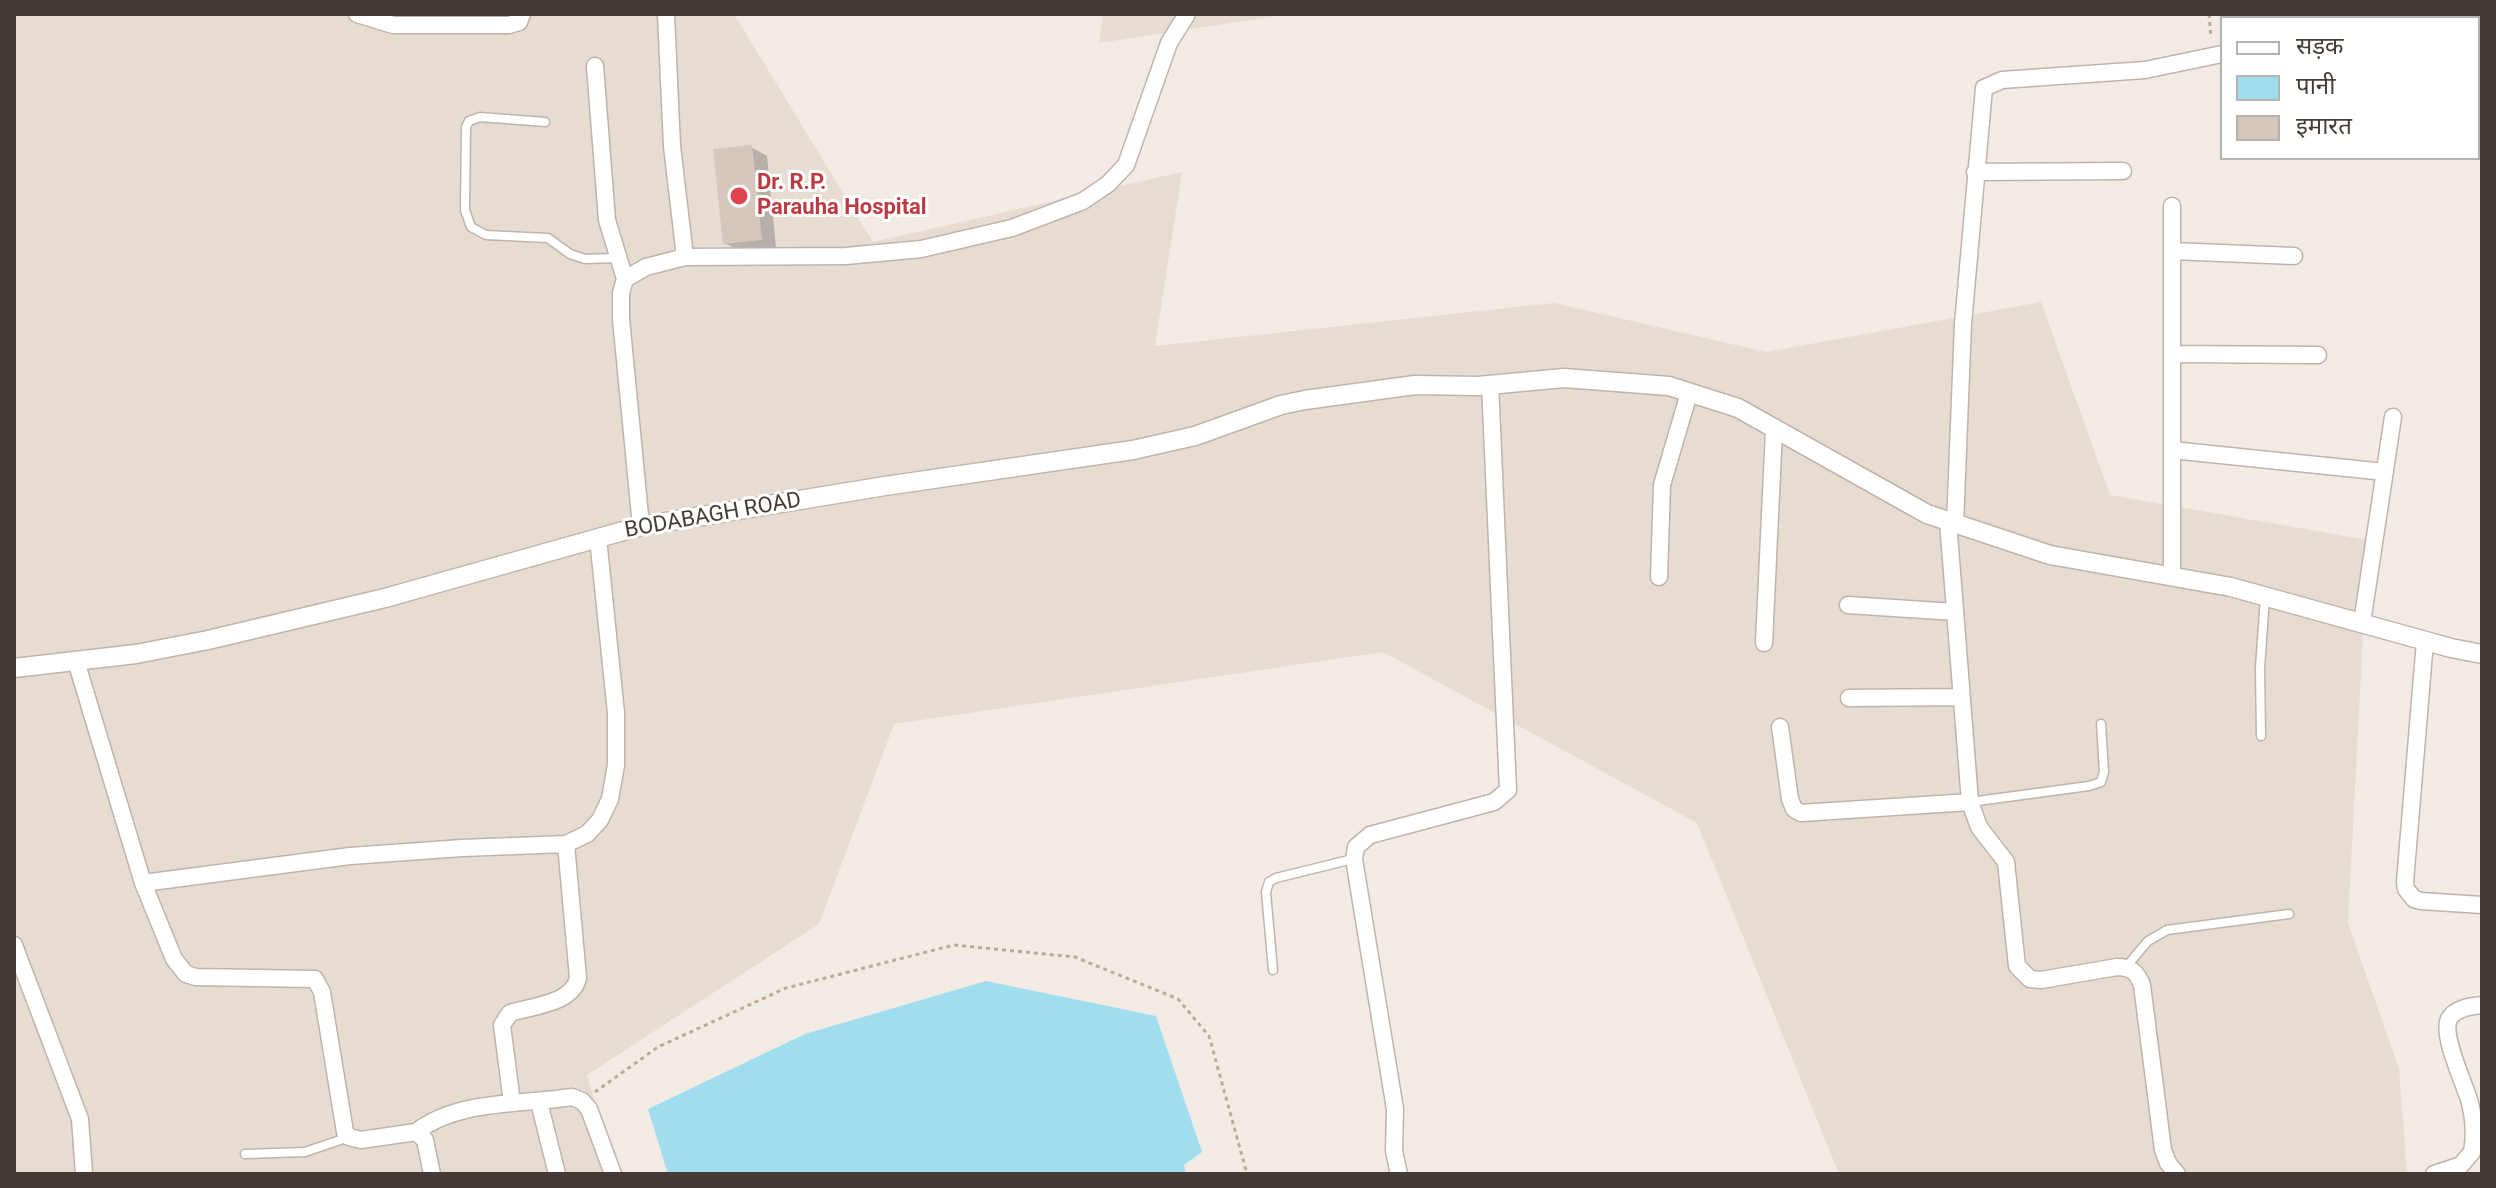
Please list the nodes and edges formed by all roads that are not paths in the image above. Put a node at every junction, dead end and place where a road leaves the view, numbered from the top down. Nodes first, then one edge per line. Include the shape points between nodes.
1 (357, 14) edge
2 (522, 14) edge
3 (666, 14) edge
4 (1187, 14) edge
5 (2218, 55) edge
6 (595, 66) dead end
7 (545, 122) dead end
8 (2123, 171) dead end
9 (1975, 172) junction
10 (2172, 206) dead end
11 (2172, 251) junction
12 (2294, 256) dead end
13 (685, 257) junction
14 (617, 258) junction
15 (625, 279) junction
16 (2172, 354) junction
17 (2318, 355) dead end
18 (1484, 385) junction
19 (1689, 393) junction
20 (2393, 417) dead end
21 (1774, 430) junction
22 (2172, 450) junction
23 (2385, 472) junction
24 (1951, 522) junction
25 (641, 526) junction
26 (598, 538) junction
27 (1659, 577) dead end
28 (2172, 577) junction
29 (2265, 597) junction
30 (1848, 605) dead end
31 (1955, 612) junction
32 (2362, 623) junction
33 (2425, 641) junction
34 (1764, 643) dead end
35 (2482, 654) edge
36 (76, 661) junction
37 (14, 668) edge
38 (1962, 697) junction
39 (1849, 698) dead end
40 (2101, 724) dead end
41 (1780, 727) dead end
42 (2261, 736) dead end
43 (1970, 802) junction
44 (566, 844) junction
45 (1354, 859) junction
46 (143, 883) junction
47 (2482, 905) edge
48 (2289, 914) dead end
49 (14, 945) edge
50 (2126, 967) junction
51 (1273, 970) dead end
52 (2482, 1005) edge
53 (539, 1102) junction
54 (512, 1103) junction
55 (416, 1132) junction
56 (349, 1137) junction
57 (245, 1154) dead end
58 (84, 1174) edge
59 (432, 1174) edge
60 (557, 1174) edge
61 (613, 1174) edge
62 (1399, 1174) edge
63 (2177, 1174) edge
64 (2434, 1174) edge

1 - 2 street via 393,25 509,25 519,22
3 - 13 street via 672,146
4 - 13 street via 1169,43 1126,165 1083,201 1012,228 921,249 846,256
5 - 9 street via 2145,70 1988,84 1981,97
6 - 14 street via 607,220
7 - 14 lane via 480,117 469,121 465,210 471,227 486,235 548,238 585,259
8 - 9 street
9 - 24 street
10 - 11 street
11 - 12 street
11 - 16 street
13 - 15 street via 646,267
14 - 15 street
15 - 25 street via 621,319
16 - 17 street
16 - 22 street
18 - 19 street, BODABAGH ROAD via 1564,378 1669,386
18 - 25 street, BODABAGH ROAD via 1415,385 1281,405 1195,436 1133,450
18 - 45 street via 1508,790 1494,802 1370,835 1356,847
19 - 21 street, BODABAGH ROAD via 1738,408
19 - 27 street via 1662,485
20 - 23 street
21 - 24 street, BODABAGH ROAD
21 - 34 street
22 - 23 street
22 - 28 street
23 - 32 street
24 - 28 street, BODABAGH ROAD via 2050,555
24 - 31 street
25 - 26 street, BODABAGH ROAD
26 - 36 street, BODABAGH ROAD via 286,622 136,654
26 - 44 street via 616,713 616,765 600,820
28 - 29 street, BODABAGH ROAD
29 - 32 street, BODABAGH ROAD
29 - 42 lane
30 - 31 street
31 - 38 street
32 - 33 street, BODABAGH ROAD
33 - 35 street, BODABAGH ROAD
33 - 47 street via 2406,889 2421,901
36 - 37 street, BODABAGH ROAD
36 - 46 street
38 - 39 street
38 - 43 street
40 - 43 lane via 2101,782
41 - 43 street via 1790,799 1801,813
43 - 50 street via 1979,827 2006,862 2014,956 2023,974 2041,980
44 - 46 street via 350,856
44 - 54 street via 578,978 563,998 503,1019
45 - 51 lane via 1269,882
45 - 62 street via 1395,1109
46 - 56 street via 174,959 186,974 318,982
48 - 50 lane via 2167,930 2148,941
49 - 58 street via 80,1119
50 - 63 street via 2142,985 2163,1150
52 - 64 street via 2455,1012 2448,1025 2472,1114 2472,1152 2461,1165
53 - 54 street
53 - 60 street
53 - 61 street via 572,1097 582,1101
54 - 55 street via 436,1119
55 - 56 street
55 - 59 street via 425,1140
56 - 57 lane via 305,1152

